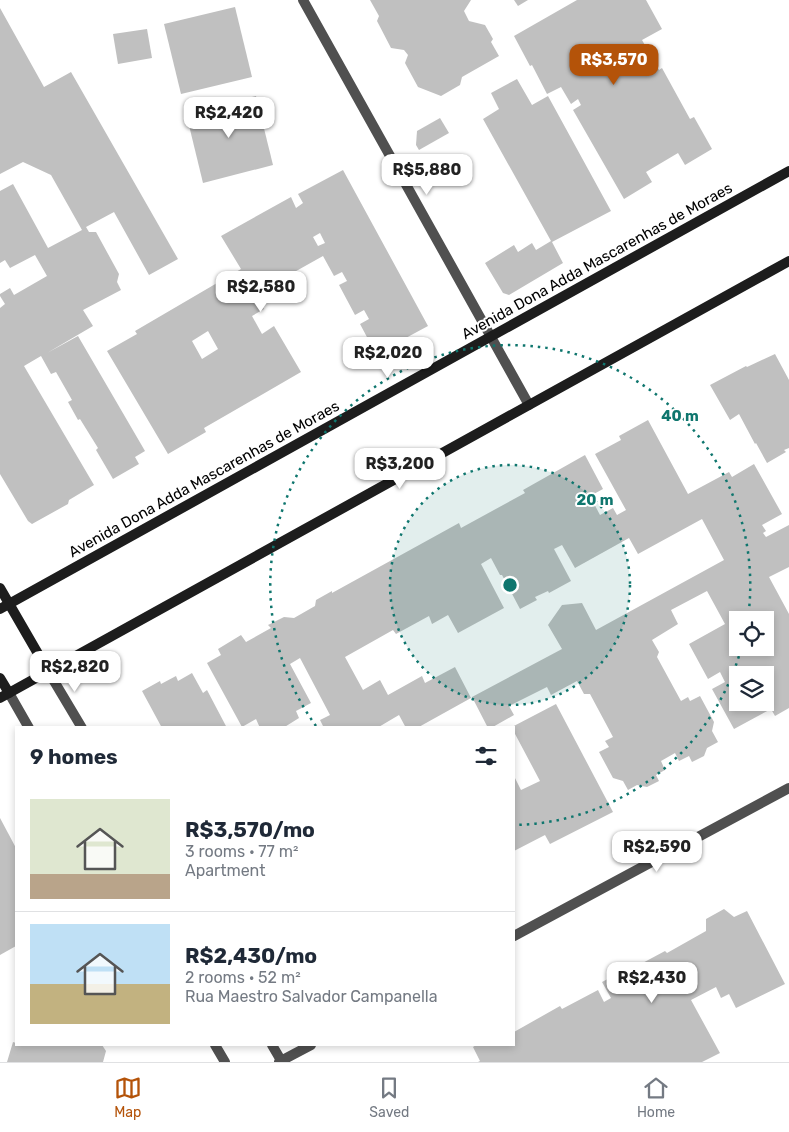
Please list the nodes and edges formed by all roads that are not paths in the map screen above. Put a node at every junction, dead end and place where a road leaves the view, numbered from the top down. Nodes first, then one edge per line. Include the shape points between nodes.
1 (303, 0) edge
2 (789, 171) edge
3 (789, 261) edge
4 (491, 337) junction
5 (529, 404) junction
6 (0, 588) edge
7 (10, 604) junction
8 (0, 609) edge
9 (48, 671) junction
10 (0, 678) edge
11 (4, 695) edge
12 (27, 726) edge
13 (81, 726) edge
14 (789, 788) edge
15 (515, 935) edge
16 (216, 1046) edge
17 (273, 1046) edge
18 (309, 1046) edge
19 (225, 1062) edge
20 (281, 1062) edge

1 - 4 street
2 - 4 main road, Avenida Dona Adda Mascarenhas de Moraes
3 - 5 main road
4 - 5 street
4 - 7 main road, Avenida Dona Adda Mascarenhas de Moraes
5 - 9 main road
6 - 7 main road
7 - 8 main road, Avenida Dona Adda Mascarenhas de Moraes
7 - 9 main road
9 - 11 main road
9 - 13 street
10 - 11 main road
11 - 12 street
14 - 15 street
16 - 19 street
17 - 20 street
18 - 20 street

